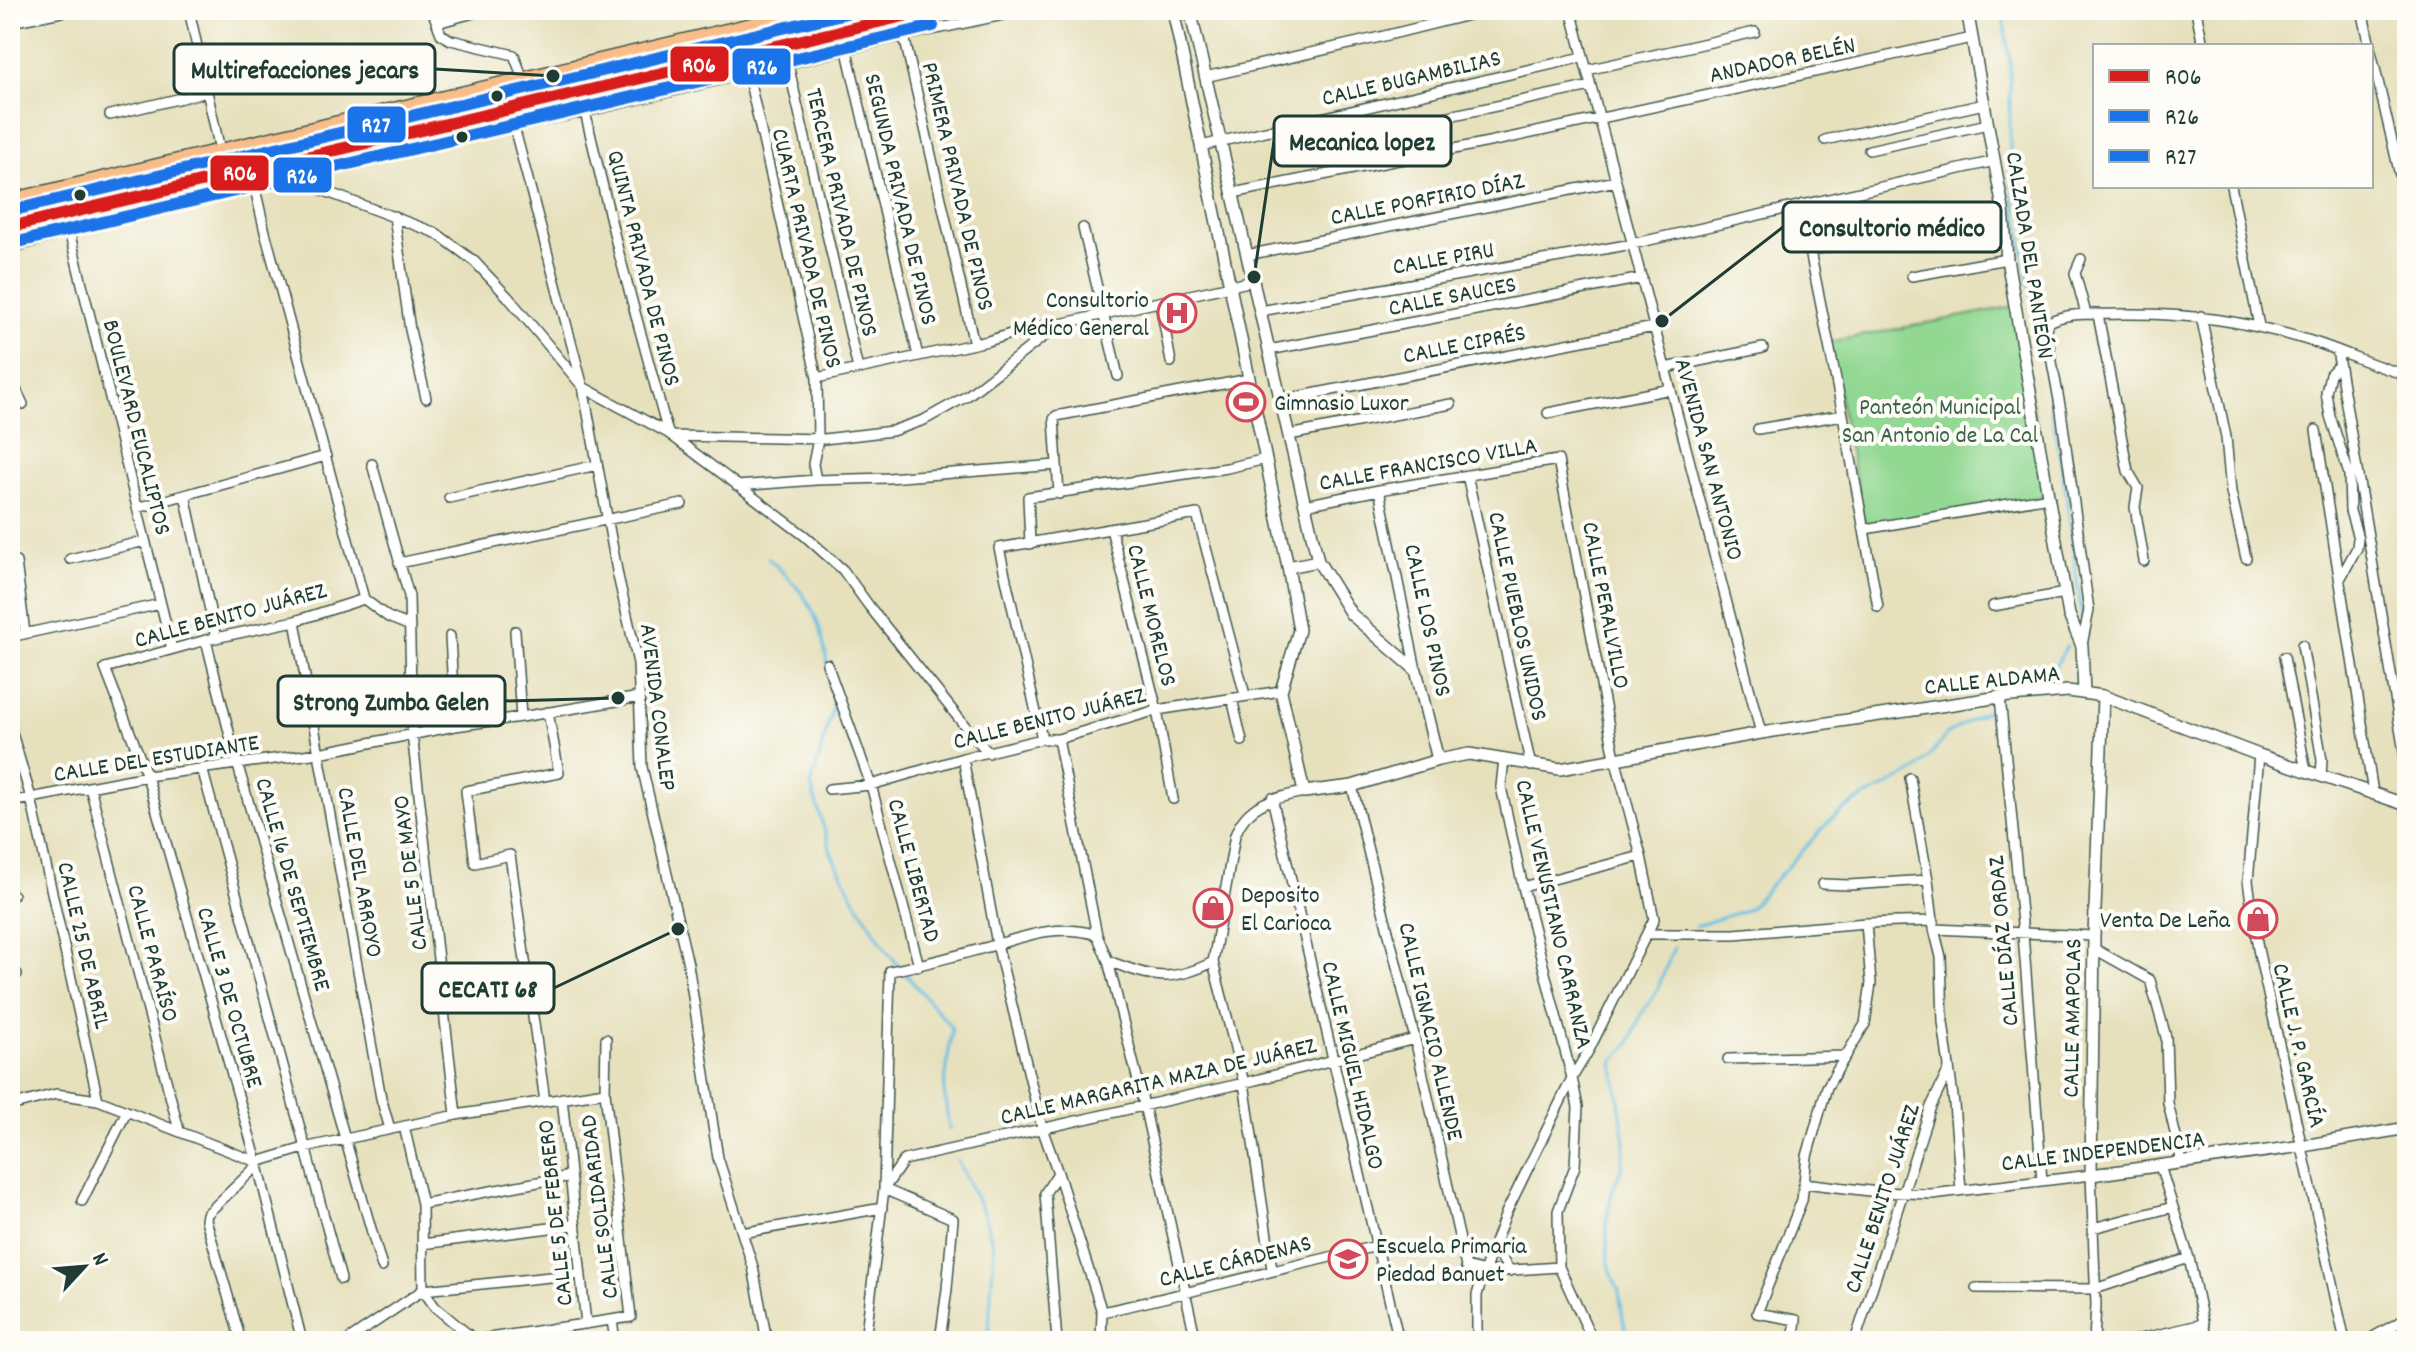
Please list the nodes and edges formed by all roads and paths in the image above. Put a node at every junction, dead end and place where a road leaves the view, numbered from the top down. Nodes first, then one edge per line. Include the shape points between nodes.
1 (72, 10) edge
2 (189, 10) edge
3 (432, 10) edge
4 (484, 10) edge
5 (815, 10) edge
6 (929, 10) edge
7 (1026, 10) edge
8 (1173, 10) edge
9 (1190, 10) edge
10 (1489, 10) edge
11 (1571, 10) edge
12 (1967, 10) edge
13 (2196, 10) edge
14 (2362, 10) edge
15 (10, 22) edge
16 (437, 23) junction
17 (862, 26) junction
18 (1755, 32) dead end
19 (904, 36) junction
20 (1972, 38) junction
21 (2203, 44) edge
22 (2369, 44) edge
23 (866, 46) junction
24 (847, 51) junction
25 (1583, 57) junction
26 (2373, 61) edge
27 (788, 64) junction
28 (1587, 70) junction
29 (748, 74) junction
30 (1205, 77) junction
31 (523, 79) junction
32 (1591, 86) junction
33 (207, 92) junction
34 (1984, 104) junction
35 (585, 112) junction
36 (110, 115) dead end
37 (1599, 117) junction
38 (1988, 124) junction
39 (446, 125) junction
40 (514, 127) junction
41 (1359, 135) dead end
42 (1825, 140) dead end
43 (449, 141) junction
44 (1220, 141) junction
45 (1201, 146) junction
46 (220, 150) junction
47 (1869, 150) dead end
48 (1995, 161) junction
49 (136, 170) junction
50 (302, 173) junction
51 (1616, 181) junction
52 (254, 184) junction
53 (2231, 188) edge
54 (2407, 188) edge
55 (1233, 193) junction
56 (10, 201) edge
57 (1804, 204) junction
58 (2003, 209) junction
59 (65, 215) junction
60 (394, 216) junction
61 (10, 227) edge
62 (1083, 228) dead end
63 (69, 232) junction
64 (1632, 244) junction
65 (10, 248) edge
66 (1810, 251) junction
67 (1247, 255) junction
68 (2007, 259) junction
69 (2081, 259) dead end
70 (1912, 276) dead end
71 (1642, 278) junction
72 (1253, 281) junction
73 (1230, 286) junction
74 (1160, 302) junction
75 (1260, 311) junction
76 (1103, 314) junction
77 (2086, 314) junction
78 (2098, 315) junction
79 (2201, 316) junction
80 (1060, 324) junction
81 (2259, 326) junction
82 (1654, 327) junction
83 (974, 344) junction
84 (1763, 348) dead end
85 (1269, 350) junction
86 (2337, 350) junction
87 (918, 356) junction
88 (1171, 362) dead end
89 (2339, 365) junction
90 (1665, 368) junction
91 (858, 369) junction
92 (2407, 375) edge
93 (1118, 376) dead end
94 (10, 377) edge
95 (817, 378) junction
96 (1249, 379) junction
97 (583, 387) junction
98 (1671, 389) junction
99 (426, 398) dead end
100 (1281, 400) junction
101 (23, 404) dead end
102 (1451, 404) dead end
103 (1548, 413) dead end
104 (1843, 415) junction
105 (1758, 429) dead end
106 (2316, 430) dead end
107 (670, 435) junction
108 (1289, 435) junction
109 (818, 439) junction
110 (326, 456) junction
111 (1266, 459) junction
112 (1558, 460) joint
113 (372, 464) dead end
114 (597, 465) junction
115 (1057, 465) junction
116 (1467, 475) junction
117 (816, 480) junction
118 (737, 486) junction
119 (1379, 490) junction
120 (1059, 494) junction
121 (185, 495) junction
122 (2049, 497) junction
123 (449, 498) dead end
124 (682, 504) dead end
125 (1305, 505) junction
126 (137, 508) junction
127 (608, 520) junction
128 (1111, 529) junction
129 (1865, 529) junction
130 (145, 541) junction
131 (1030, 544) junction
132 (2246, 558) dead end
133 (70, 559) dead end
134 (1318, 561) junction
135 (2144, 561) dead end
136 (16, 562) dead end
137 (399, 563) junction
138 (1288, 567) junction
139 (2340, 579) junction
140 (2065, 593) junction
141 (364, 599) junction
142 (161, 604) junction
143 (1993, 606) dead end
144 (1878, 607) dead end
145 (295, 621) junction
146 (410, 626) junction
147 (515, 631) dead end
148 (25, 633) junction
149 (450, 636) dead end
150 (10, 637) edge
151 (211, 639) junction
152 (2302, 645) dead end
153 (2082, 646) junction
154 (172, 649) junction
155 (2284, 657) dead end
156 (827, 664) dead end
157 (105, 668) joint
158 (1416, 670) junction
159 (1281, 691) junction
160 (2084, 693) junction
161 (1245, 695) junction
162 (2103, 696) junction
163 (640, 697) junction
164 (2000, 697) junction
165 (1232, 698) junction
166 (1157, 710) junction
167 (548, 712) junction
168 (521, 717) junction
169 (10, 726) edge
170 (455, 726) junction
171 (1761, 733) junction
172 (412, 734) junction
173 (1042, 739) junction
174 (1058, 739) junction
175 (1242, 741) dead end
176 (319, 753) junction
177 (989, 753) junction
178 (2259, 755) junction
179 (963, 758) junction
180 (1615, 758) junction
181 (1504, 759) junction
182 (1438, 760) junction
183 (238, 764) junction
184 (1531, 766) junction
185 (202, 768) junction
186 (2407, 770) edge
187 (2306, 771) junction
188 (147, 776) junction
189 (2321, 776) junction
190 (1910, 778) dead end
191 (871, 785) junction
192 (1352, 786) junction
193 (90, 787) junction
194 (829, 789) dead end
195 (1304, 792) junction
196 (2373, 793) junction
197 (31, 798) junction
198 (1272, 798) junction
199 (1173, 799) dead end
200 (10, 802) edge
201 (2407, 805) edge
202 (1641, 856) junction
203 (1928, 880) junction
204 (1823, 884) dead end
205 (1523, 887) junction
206 (1866, 923) junction
207 (1934, 925) junction
208 (1647, 934) junction
209 (2023, 934) junction
210 (1097, 935) junction
211 (2094, 942) junction
212 (997, 944) junction
213 (1108, 961) junction
214 (1213, 962) junction
215 (919, 966) junction
216 (606, 1039) dead end
217 (1415, 1039) junction
218 (1846, 1056) junction
219 (1331, 1059) junction
220 (1728, 1059) dead end
221 (1949, 1069) junction
222 (1572, 1078) junction
223 (1244, 1083) junction
224 (605, 1092) junction
225 (562, 1098) junction
226 (98, 1100) junction
227 (545, 1101) junction
228 (1144, 1105) junction
229 (10, 1106) edge
230 (127, 1111) junction
231 (456, 1115) junction
232 (404, 1126) junction
233 (1042, 1128) junction
234 (2407, 1128) edge
235 (390, 1129) junction
236 (179, 1130) junction
237 (347, 1139) junction
238 (2303, 1146) junction
239 (304, 1148) junction
240 (257, 1163) junction
241 (2182, 1163) junction
242 (2160, 1166) junction
243 (1058, 1173) junction
244 (2091, 1175) junction
245 (570, 1176) junction
246 (2042, 1181) junction
247 (1804, 1183) junction
248 (884, 1189) junction
249 (1961, 1190) junction
250 (1904, 1193) junction
251 (82, 1201) dead end
252 (422, 1204) junction
253 (2173, 1207) junction
254 (882, 1208) junction
255 (574, 1225) junction
256 (2093, 1228) junction
257 (742, 1233) junction
258 (422, 1244) junction
259 (1377, 1246) junction
260 (1494, 1247) junction
261 (2189, 1258) junction
262 (382, 1267) dead end
263 (1559, 1267) junction
264 (1272, 1269) junction
265 (1510, 1271) junction
266 (1484, 1272) junction
267 (580, 1274) junction
268 (341, 1279) dead end
269 (1976, 1288) dead end
270 (2095, 1289) junction
271 (423, 1290) junction
272 (1187, 1293) junction
273 (1102, 1312) junction
274 (2407, 1318) edge
275 (612, 1320) junction
276 (586, 1324) junction
277 (2203, 1324) junction
278 (1477, 1337) edge
279 (241, 1341) edge
280 (302, 1341) edge
281 (347, 1341) edge
282 (476, 1341) edge
283 (615, 1341) edge
284 (767, 1341) edge
285 (865, 1341) edge
286 (940, 1341) edge
287 (1057, 1341) edge
288 (1101, 1341) edge
289 (1196, 1341) edge
290 (1399, 1341) edge
291 (1593, 1341) edge
292 (1793, 1341) edge
293 (1855, 1341) edge
294 (2094, 1341) edge
295 (2132, 1341) edge
296 (2207, 1341) edge
297 (2345, 1341) edge
298 (2366, 1341) edge

1 - 15 street
2 - 33 street
3 - 16 street
4 - 16 street
5 - 31 main road
6 - 17 main road
7 - 19 street
8 - 45 street
9 - 30 street
10 - 30 street
11 - 25 street, AVENIDA SAN ANTONIO
12 - 20 street, CALZADA DEL PANTEÓN
13 - 21 street
14 - 22 street
16 - 31 street via 451,40 514,55
17 - 23 street
17 - 39 main road
18 - 28 street
19 - 23 street
19 - 83 street, PRIMERA PRIVADA DE PINOS
20 - 34 street, CALZADA DEL PANTEÓN
20 - 37 street, ANDADOR BELÉN
23 - 24 street
24 - 27 street
24 - 87 street, SEGUNDA PRIVADA DE PINOS
25 - 28 street, AVENIDA SAN ANTONIO
25 - 44 street, CALLE BUGAMBILIAS
26 - 54 street
27 - 29 street
27 - 91 street, TERCERA PRIVADA DE PINOS
28 - 32 street, AVENIDA SAN ANTONIO
29 - 35 street
29 - 95 street, CUARTA PRIVADA DE PINOS
30 - 44 street
31 - 46 main road
32 - 37 street, AVENIDA SAN ANTONIO
32 - 41 street
33 - 36 street
33 - 46 street
34 - 38 street, CALZADA DEL PANTEÓN
34 - 42 street
35 - 40 street
35 - 107 street, QUINTA PRIVADA DE PINOS
37 - 51 street, AVENIDA SAN ANTONIO
37 - 55 street, ANDADOR BELÉN
38 - 47 street
38 - 48 street, CALZADA DEL PANTEÓN
39 - 43 street
39 - 59 main road
40 - 43 street
40 - 97 street, AVENIDA CONALEP
43 - 50 street
44 - 45 street, CALLE BUGAMBILIAS
44 - 55 street
45 - 73 street
46 - 49 main road
48 - 57 street, CALLE PIRU
48 - 58 street, CALZADA DEL PANTEÓN
49 - 56 main road
49 - 59 main road via 129,180 69,198
50 - 52 street
50 - 60 street via 314,187
51 - 64 street, AVENIDA SAN ANTONIO
51 - 67 street, CALLE PORFIRIO DÍAZ
52 - 63 street
52 - 110 street
53 - 81 street
55 - 67 street
57 - 64 street, CALLE PIRU
57 - 66 street
58 - 66 street
58 - 68 street, CALZADA DEL PANTEÓN
59 - 61 main road
59 - 63 street, BOULEVARD EUCALIPTOS
60 - 97 street via 436,233 474,261
60 - 99 street
62 - 76 street
63 - 65 street
63 - 126 street, BOULEVARD EUCALIPTOS
64 - 71 street, AVENIDA SAN ANTONIO
64 - 75 street, CALLE PIRU
66 - 104 street
67 - 72 street
68 - 70 street
68 - 122 street, CALZADA DEL PANTEÓN
69 - 77 street via 2075,273
71 - 82 street, AVENIDA SAN ANTONIO
71 - 85 street, CALLE SAUCES
72 - 73 street
72 - 75 street
73 - 74 street
73 - 96 street
74 - 76 street
74 - 88 street
75 - 85 street
76 - 80 street
76 - 93 street
77 - 78 street
77 - 153 street via 2063,315 2048,322 2046,329 2089,610
78 - 79 street
78 - 135 street via 2128,471 2138,488 2135,507
79 - 81 street
79 - 132 street
80 - 83 street
80 - 109 street via 967,396 924,420 892,431
81 - 86 street
82 - 90 street, AVENIDA SAN ANTONIO
82 - 100 street, CALLE CIPRÉS
83 - 87 street
84 - 90 street
85 - 100 street
86 - 89 street
86 - 92 street
87 - 91 street
89 - 139 street via 2330,374 2326,393 2349,474 2350,511 2358,538
89 - 186 street
90 - 98 street, AVENIDA SAN ANTONIO
91 - 95 street
94 - 101 street
95 - 109 street, CUARTA PRIVADA DE PINOS
96 - 111 street
96 - 115 street via 1056,416
97 - 107 street
97 - 114 street, AVENIDA CONALEP
98 - 103 street
98 - 171 street, AVENIDA SAN ANTONIO
100 - 108 street
102 - 108 street
104 - 105 street
104 - 129 street
106 - 139 street
107 - 109 street
107 - 118 street
108 - 125 street
109 - 117 street, CUARTA PRIVADA DE PINOS
110 - 121 street
110 - 141 street
111 - 120 street
111 - 138 street
112 - 116 street, CALLE FRANCISCO VILLA
112 - 180 street, CALLE PERALVILLO
113 - 137 street, CALLE 5 DE MAYO
114 - 123 street
114 - 127 street, AVENIDA CONALEP
115 - 117 street
115 - 120 street
116 - 119 street, CALLE FRANCISCO VILLA
116 - 184 street, CALLE PUEBLOS UNIDOS
117 - 118 street
118 - 177 street via 843,570
119 - 125 street, CALLE FRANCISCO VILLA
119 - 158 street, CALLE LOS PINOS
120 - 131 street via 1028,497
121 - 126 street
121 - 151 street, CALLE 16 DE SEPTIEMBRE
122 - 129 street
122 - 140 street, CALZADA DEL PANTEÓN
124 - 127 street
125 - 134 street
126 - 130 street, BOULEVARD EUCALIPTOS
127 - 137 street
127 - 163 street, AVENIDA CONALEP via 638,663
128 - 131 street
128 - 161 street via 1197,514
128 - 166 street, CALLE MORELOS
129 - 144 street
130 - 133 street
130 - 142 street, BOULEVARD EUCALIPTOS
131 - 173 street via 999,548
134 - 138 street
134 - 158 street via 1351,614
136 - 148 street
137 - 146 street, CALLE 5 DE MAYO via 409,596
138 - 159 street via 1299,630
139 - 196 street
140 - 143 street
140 - 153 street, CALZADA DEL PANTEÓN
141 - 145 street, CALLE BENITO JUÁREZ
141 - 146 street
142 - 148 street
142 - 154 street, BOULEVARD EUCALIPTOS
145 - 151 street, CALLE BENITO JUÁREZ
145 - 176 street, CALLE DEL ARROYO
146 - 172 street, CALLE 5 DE MAYO
147 - 168 street
148 - 150 street
149 - 170 street
151 - 154 street, CALLE BENITO JUÁREZ
151 - 183 street, CALLE 16 DE SEPTIEMBRE
152 - 189 street
153 - 160 street, CALZADA DEL PANTEÓN
154 - 157 street, CALLE BENITO JUÁREZ
155 - 187 street
156 - 191 street, CALLE LIBERTAD
157 - 188 street, CALLE 3 DE OCTUBRE
158 - 182 street, CALLE LOS PINOS
159 - 161 street, CALLE BENITO JUÁREZ
159 - 195 street
160 - 162 street, CALLE ALDAMA
160 - 164 street, CALLE ALDAMA
161 - 165 street, CALLE BENITO JUÁREZ
162 - 178 street, CALLE ALDAMA
162 - 211 street, CALLE AMAPOLAS
163 - 167 street, CALLE DEL ESTUDIANTE
163 - 257 street, AVENIDA CONALEP via 642,767 688,964 718,1158
164 - 171 street, CALLE ALDAMA
164 - 209 street, CALLE DÍAZ ORDAZ
165 - 166 street, CALLE BENITO JUÁREZ
165 - 175 street
166 - 174 street, CALLE BENITO JUÁREZ
166 - 199 street, CALLE MORELOS
167 - 168 street, CALLE DEL ESTUDIANTE
167 - 227 street via 559,773 466,791 475,863 510,855
168 - 170 street, CALLE DEL ESTUDIANTE
169 - 197 street, CALLE 25 DE ABRIL
170 - 172 street, CALLE DEL ESTUDIANTE
171 - 180 street, CALLE ALDAMA
172 - 176 street, CALLE DEL ESTUDIANTE
172 - 231 street, CALLE 5 DE MAYO
173 - 174 street, CALLE BENITO JUÁREZ
173 - 177 street, CALLE BENITO JUÁREZ
174 - 210 street
176 - 183 street, CALLE DEL ESTUDIANTE
176 - 235 street, CALLE DEL ARROYO
177 - 179 street, CALLE BENITO JUÁREZ
178 - 187 street, CALLE ALDAMA
178 - 238 street, CALLE J. P. GARCÍA via 2248,881 2258,949
179 - 191 street, CALLE BENITO JUÁREZ
179 - 212 street
180 - 184 street, CALLE ALDAMA via 1560,769
180 - 202 street, CALLE PERALVILLO
181 - 182 street, CALLE ALDAMA via 1469,754
181 - 184 street, CALLE ALDAMA
181 - 205 street, CALLE VENUSTIANO CARRANZA via 1501,787
182 - 192 street, CALLE ALDAMA
183 - 185 street, CALLE DEL ESTUDIANTE
183 - 237 street, CALLE 16 DE SEPTIEMBRE
185 - 188 street, CALLE DEL ESTUDIANTE
185 - 239 street
187 - 189 street, CALLE ALDAMA
188 - 193 street, CALLE DEL ESTUDIANTE
188 - 240 street, CALLE 3 DE OCTUBRE
189 - 196 street, CALLE ALDAMA
190 - 203 street, CALLE BENITO JUÁREZ
191 - 194 street, CALLE BENITO JUÁREZ
191 - 215 street, CALLE LIBERTAD
192 - 195 street, CALLE ALDAMA
192 - 217 street, CALLE IGNACIO ALLENDE
193 - 197 street, CALLE DEL ESTUDIANTE
193 - 236 street, CALLE PARAÍSO
195 - 198 street
196 - 201 street, CALLE ALDAMA
197 - 200 street, CALLE DEL ESTUDIANTE
197 - 226 street, CALLE 25 DE ABRIL
198 - 214 street via 1240,822 1235,835
198 - 219 street, CALLE MIGUEL HIDALGO
202 - 205 street
202 - 208 street, CALLE PERALVILLO via 1654,919
203 - 204 street
203 - 207 street, CALLE BENITO JUÁREZ
205 - 222 street, CALLE VENUSTIANO CARRANZA
206 - 207 street
206 - 208 street via 1734,934
206 - 218 street via 1871,995 1865,1024
207 - 209 street
207 - 221 street, CALLE BENITO JUÁREZ
208 - 222 street
209 - 211 street
209 - 246 street, CALLE DÍAZ ORDAZ
210 - 212 street via 1055,930
210 - 213 street
211 - 241 street via 2150,980 2166,1037 2168,1103
211 - 244 street, CALLE AMAPOLAS
212 - 215 street
212 - 233 street
213 - 214 street via 1164,978
213 - 228 street
214 - 223 street
215 - 248 street via 890,971
216 - 224 street, CALLE SOLIDARIDAD
217 - 219 street, CALLE MARGARITA MAZA DE JUÁREZ
217 - 266 street, CALLE IGNACIO ALLENDE via 1466,1267
218 - 220 street
218 - 247 street via 1827,1087
219 - 223 street, CALLE MARGARITA MAZA DE JUÁREZ
219 - 259 street, CALLE MIGUEL HIDALGO
221 - 249 street, CALLE BENITO JUÁREZ
221 - 250 street, CALLE BENITO JUÁREZ via 1930,1109
222 - 260 street, CALLE VENUSTIANO CARRANZA
222 - 263 street, CALLE VENUSTIANO CARRANZA via 1578,1107 1575,1166 1558,1211
223 - 228 street, CALLE MARGARITA MAZA DE JUÁREZ
223 - 264 street
224 - 225 street
224 - 275 street, CALLE SOLIDARIDAD via 631,1317
225 - 227 street
225 - 245 street, CALLE 5 DE FEBRERO
226 - 229 street via 56,1094
226 - 230 street
227 - 231 street
228 - 233 street, CALLE MARGARITA MAZA DE JUÁREZ
228 - 272 street
230 - 236 street
230 - 251 street
231 - 232 street
232 - 235 street
232 - 252 street
233 - 243 street
233 - 248 street, CALLE MARGARITA MAZA DE JUÁREZ via 904,1160
234 - 238 street, CALLE INDEPENDENCIA
235 - 237 street
236 - 240 street
237 - 239 street
237 - 262 street, CALLE 16 DE SEPTIEMBRE
238 - 241 street, CALLE INDEPENDENCIA
238 - 297 street, CALLE J. P. GARCÍA
239 - 240 street
239 - 268 street
240 - 279 street via 206,1220
240 - 280 street, CALLE 3 DE OCTUBRE
241 - 242 street, CALLE INDEPENDENCIA
242 - 244 street, CALLE INDEPENDENCIA
242 - 253 street
243 - 273 street
243 - 287 street via 1045,1193
244 - 246 street, CALLE INDEPENDENCIA
244 - 256 street, CALLE AMAPOLAS
245 - 252 street
245 - 255 street, CALLE 5 DE FEBRERO
246 - 249 street, CALLE INDEPENDENCIA
247 - 250 street, CALLE INDEPENDENCIA
247 - 292 street via 1757,1313 1796,1320
248 - 254 street
248 - 286 street via 953,1219
249 - 250 street, CALLE INDEPENDENCIA
250 - 293 street, CALLE BENITO JUÁREZ
252 - 258 street
253 - 256 street
253 - 261 street
254 - 257 street
254 - 285 street
255 - 258 street
255 - 267 street, CALLE 5 DE FEBRERO
256 - 270 street, CALLE AMAPOLAS
257 - 284 street, AVENIDA CONALEP
258 - 271 street
259 - 264 street, CALLE CÁRDENAS
259 - 290 street, CALLE MIGUEL HIDALGO
260 - 265 street
260 - 266 street, CALLE VENUSTIANO CARRANZA
261 - 270 street
261 - 277 street
263 - 265 street
263 - 291 street
264 - 272 street, CALLE CÁRDENAS
265 - 266 street
266 - 278 street, CALLE VENUSTIANO CARRANZA via 1477,1295
267 - 271 street
267 - 276 street, CALLE 5 DE FEBRERO
269 - 270 street
270 - 294 street, CALLE AMAPOLAS
271 - 281 street
271 - 282 street
272 - 273 street, CALLE CÁRDENAS
272 - 289 street
273 - 288 street
274 - 298 street
275 - 276 street
275 - 283 street
276 - 282 street
277 - 295 street
277 - 296 street

